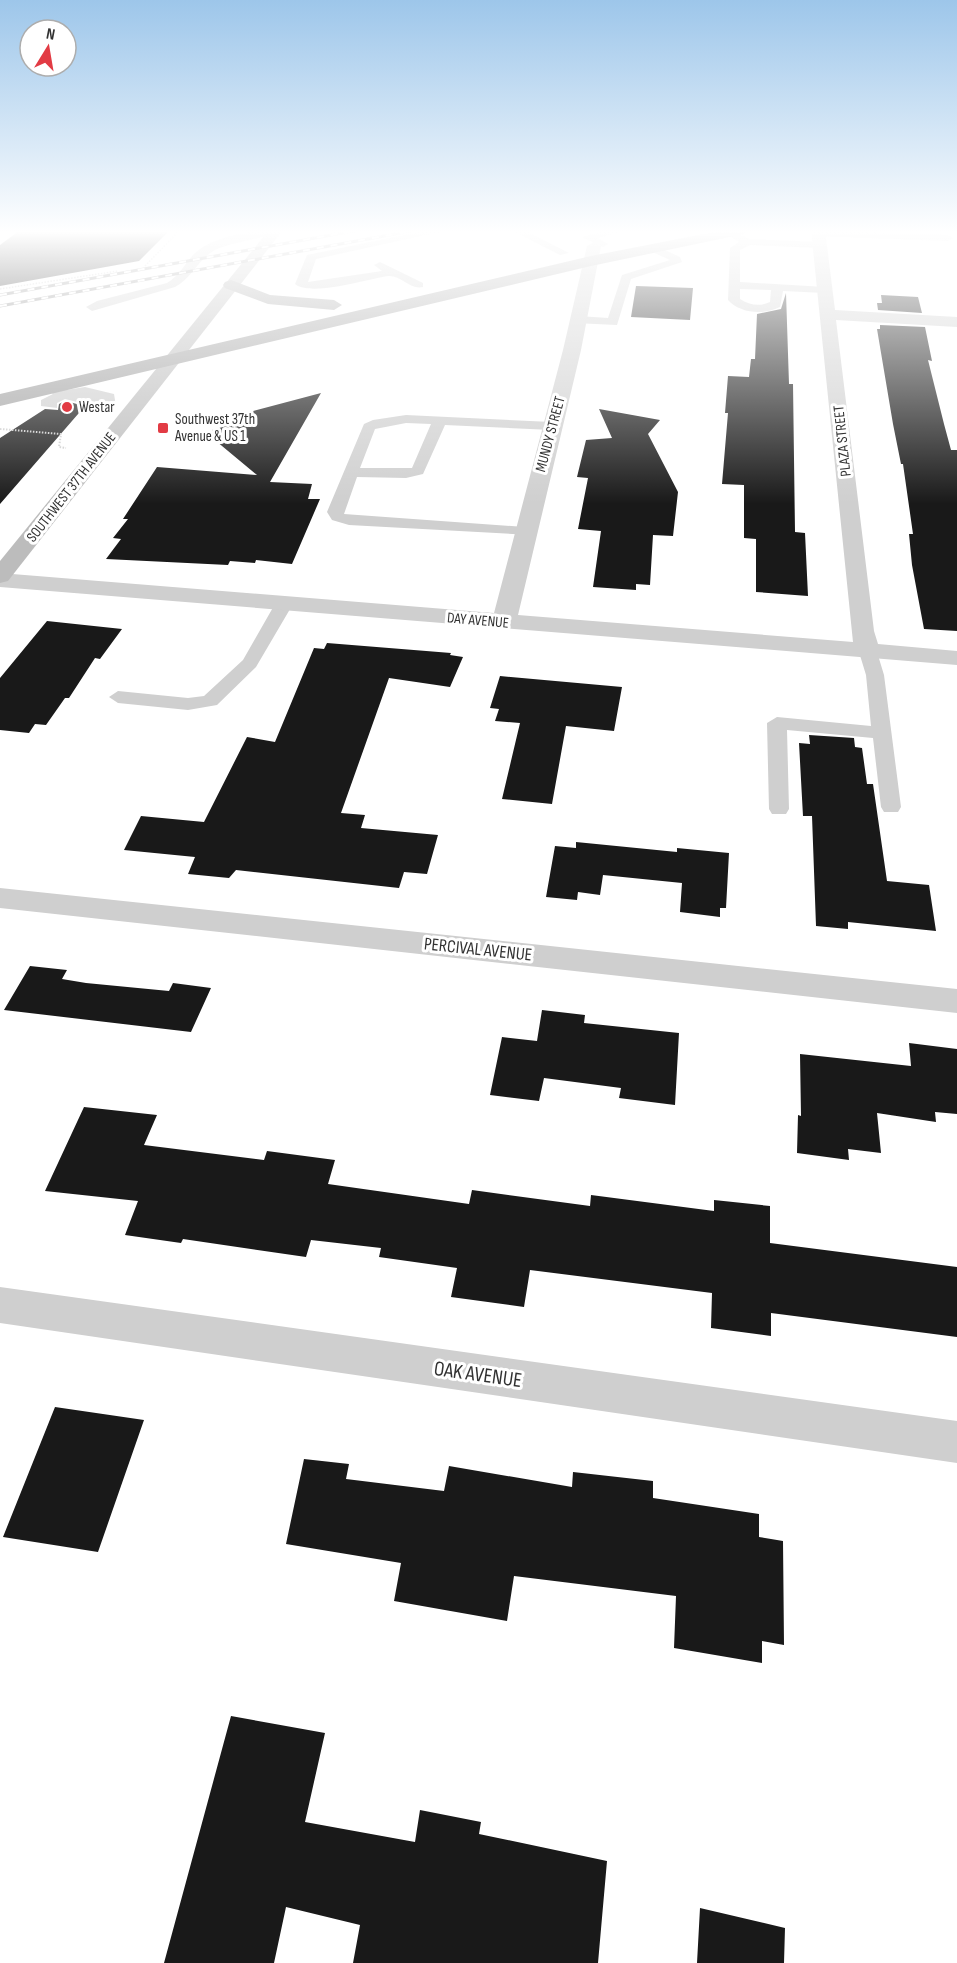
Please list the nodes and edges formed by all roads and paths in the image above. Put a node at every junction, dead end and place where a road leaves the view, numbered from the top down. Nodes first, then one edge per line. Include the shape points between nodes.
1 (201, 322) edge
2 (293, 322) edge
3 (578, 322) edge
4 (829, 322) edge
5 (219, 330) dead end
6 (189, 337) junction
7 (168, 351) junction
8 (56, 395) junction
9 (0, 400) edge
10 (109, 406) junction
11 (133, 407) junction
12 (82, 410) dead end
13 (440, 420) junction
14 (552, 426) junction
15 (0, 429) edge
16 (72, 450) dead end
17 (351, 471) junction
18 (525, 532) junction
19 (3, 569) edge
20 (284, 604) junction
21 (504, 622) junction
22 (868, 651) junction
23 (957, 658) edge
24 (118, 697) dead end
25 (882, 733) junction
26 (891, 807) dead end
27 (779, 809) dead end
28 (0, 898) edge
29 (957, 1001) edge
30 (0, 1305) edge
31 (957, 1442) edge

1 - 6 main road
2 - 7 highway
3 - 14 street, MUNDY STREET
4 - 22 street, PLAZA STREET via 862,631
5 - 6 highway
6 - 7 highway
7 - 8 highway
7 - 11 main road, SOUTHWEST 37TH AVENUE
8 - 9 highway
8 - 10 lane
10 - 11 lane
10 - 12 lane
11 - 19 main road, SOUTHWEST 37TH AVENUE
13 - 14 lane
13 - 17 lane via 400,419 373,424
13 - 17 lane via 418,471
14 - 18 street, MUNDY STREET
15 - 16 path via 61,434 58,447
17 - 18 lane via 335,512 342,519
18 - 21 street, MUNDY STREET
19 - 20 street, DAY AVENUE
20 - 21 street, DAY AVENUE
20 - 24 lane via 250,663 210,701 188,704
21 - 22 street, DAY AVENUE
22 - 23 street, DAY AVENUE
22 - 25 lane
25 - 26 lane
25 - 27 lane via 777,723
28 - 29 street, PERCIVAL AVENUE
30 - 31 street, OAK AVENUE

